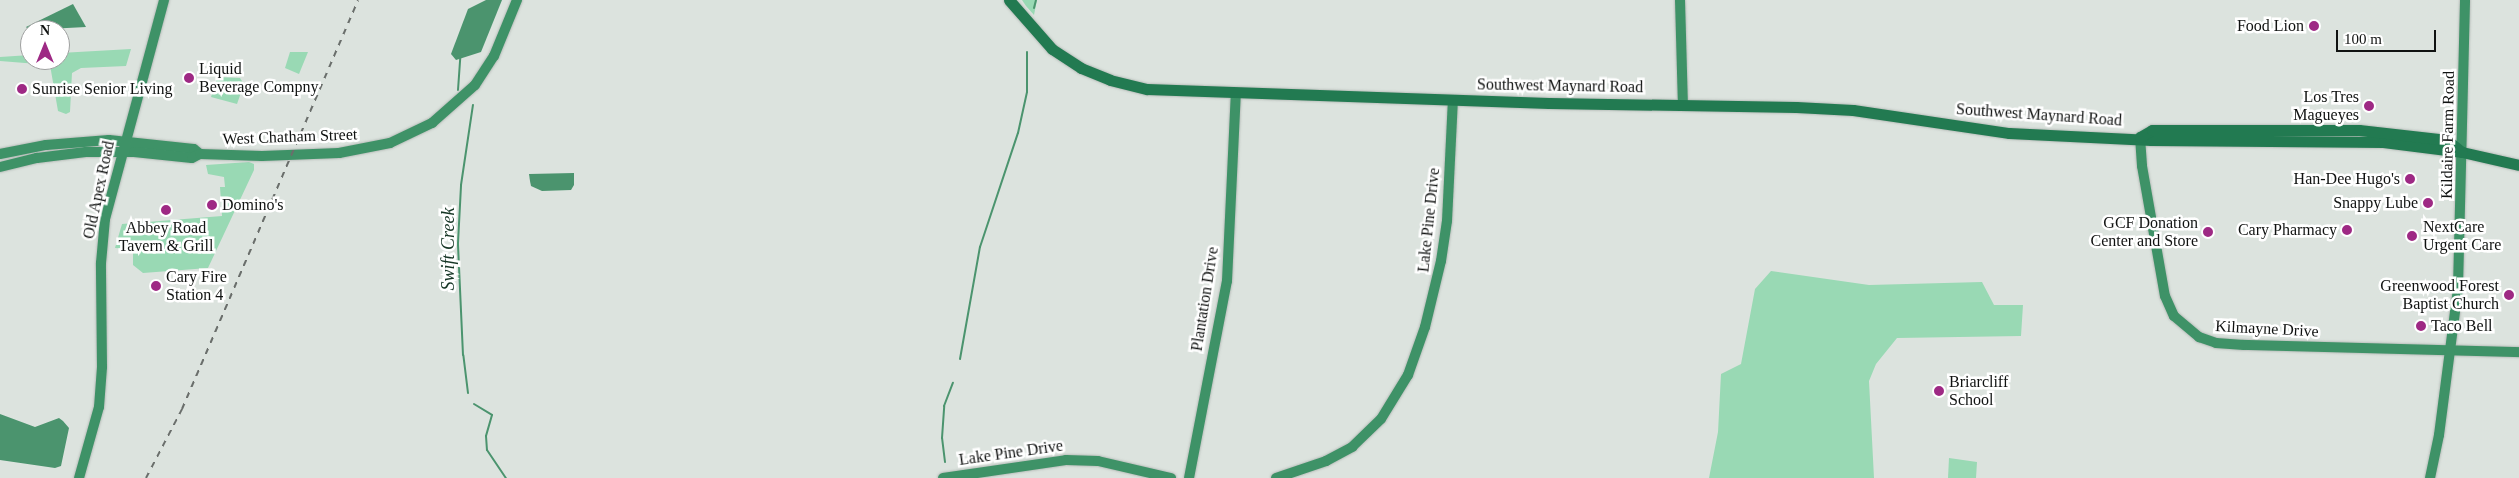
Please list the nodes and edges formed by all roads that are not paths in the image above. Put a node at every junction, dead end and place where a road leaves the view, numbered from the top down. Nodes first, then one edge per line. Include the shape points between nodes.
1 (164, 0) edge
2 (517, 0) edge
3 (1009, 0) edge
4 (1680, 0) edge
5 (2465, 0) edge
6 (1236, 93) junction
7 (1453, 100) junction
8 (1683, 105) junction
9 (2333, 128) junction
10 (2140, 138) junction
11 (2272, 140) junction
12 (125, 141) junction
13 (122, 152) junction
14 (2462, 152) junction
15 (0, 154) edge
16 (200, 154) junction
17 (2519, 165) edge
18 (0, 167) edge
19 (2452, 350) junction
20 (2519, 352) edge
21 (79, 478) edge
22 (943, 478) edge
23 (1171, 478) edge
24 (1189, 478) edge
25 (1276, 478) edge
26 (2430, 478) edge

1 - 12 street, Old Apex Road
2 - 16 street, West Chatham Street via 483,74 451,108 413,134 378,146 339,152 262,156
3 - 6 main road, Southwest Maynard Road via 1052,50 1081,68 1110,80 1147,90
4 - 8 street
5 - 14 street, Kildaire Farm Road
6 - 7 main road, Southwest Maynard Road
6 - 24 street, Plantation Drive via 1226,281
7 - 8 main road, Southwest Maynard Road
7 - 25 street, Lake Pine Drive via 1447,220 1441,261 1425,327 1408,374 1380,419 1352,447 1326,461
8 - 10 main road, Southwest Maynard Road via 1853,110 2009,133
9 - 10 main road, Southwest Maynard Road via 2152,130
9 - 11 main road via 2328,134 2293,135
9 - 14 main road, Southwest Maynard Road via 2447,140
10 - 11 main road, Southwest Maynard Road
10 - 19 street, Kilmayne Drive via 2142,166 2166,296 2174,316 2191,332 2207,341 2226,344
11 - 14 main road, Southwest Maynard Road via 2368,141
12 - 13 street, Old Apex Road
12 - 15 street, West Chatham Street via 61,143
12 - 16 street, West Chatham Street via 194,149
13 - 16 street, West Chatham Street via 192,158
13 - 18 street, West Chatham Street via 69,153
13 - 21 street, Old Apex Road via 105,219 102,247 98,407
14 - 17 main road
14 - 19 street, Kildaire Farm Road
19 - 20 street, Kilmayne Drive
19 - 26 street, Kildaire Farm Road
22 - 23 street, Lake Pine Drive via 1066,460 1098,461

